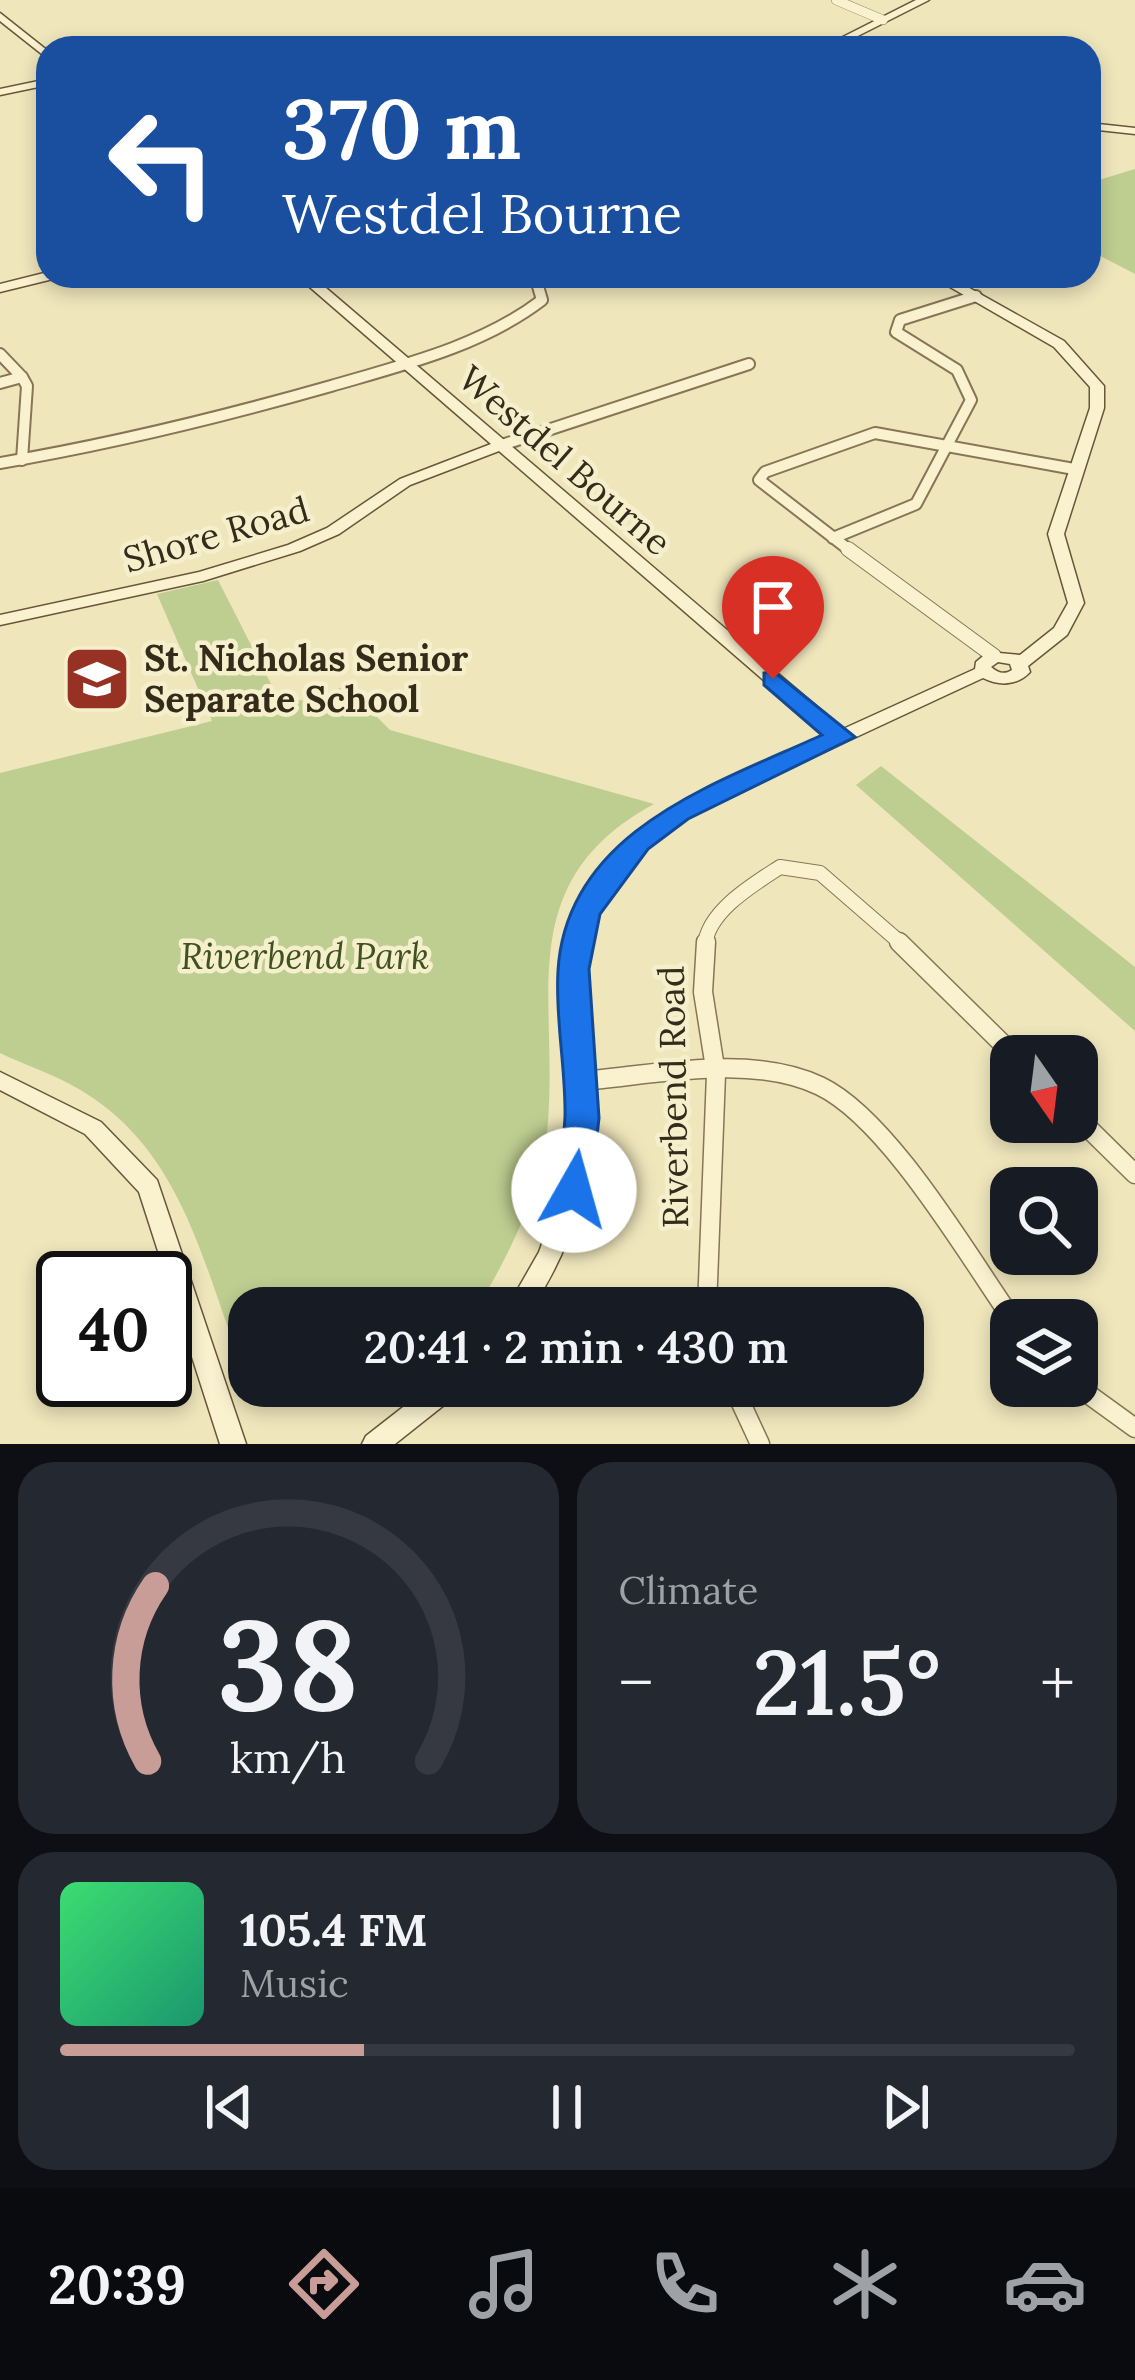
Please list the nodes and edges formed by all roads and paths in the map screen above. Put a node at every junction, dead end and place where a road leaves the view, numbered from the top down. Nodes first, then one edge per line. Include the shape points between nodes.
1 (836, 0) edge
2 (924, 0) edge
3 (0, 16) edge
4 (883, 20) junction
5 (850, 36) edge
6 (36, 46) edge
7 (36, 84) edge
8 (0, 92) edge
9 (1101, 127) edge
10 (1135, 131) edge
11 (36, 276) edge
12 (0, 285) edge
13 (318, 288) edge
14 (538, 288) edge
15 (961, 288) edge
16 (976, 296) junction
17 (0, 354) edge
18 (403, 361) junction
19 (749, 364) dead end
20 (22, 377) junction
21 (0, 383) edge
22 (946, 443) junction
23 (502, 445) junction
24 (22, 460) junction
25 (0, 463) edge
26 (1074, 469) junction
27 (832, 538) junction
28 (0, 620) edge
29 (998, 664) junction
30 (841, 737) junction
31 (994, 1035) edge
32 (716, 1074) junction
33 (0, 1080) edge
34 (581, 1081) junction
35 (1098, 1138) edge
36 (1135, 1174) edge
37 (534, 1287) edge
38 (708, 1287) edge
39 (997, 1299) edge
40 (1098, 1402) edge
41 (422, 1407) edge
42 (743, 1407) edge
43 (1135, 1431) edge
44 (233, 1444) edge
45 (375, 1444) edge
46 (760, 1444) edge
47 (1127, 1444) edge

1 - 4 street
2 - 4 street
3 - 6 street
4 - 5 street
7 - 8 street
9 - 10 street
11 - 12 street
13 - 18 street, Westdel Bourne
14 - 18 street via 542,300 532,316
15 - 16 street
16 - 22 street via 900,320 896,332 968,382 971,400
16 - 26 street via 1059,344 1097,386
17 - 20 street
18 - 23 street, Westdel Bourne
18 - 24 street via 135,440
19 - 23 street
20 - 21 street
20 - 24 street
22 - 26 street
22 - 27 street via 916,504
22 - 27 street via 875,434 765,472 759,481 772,494
23 - 28 street, Shore Road via 405,482 294,548
23 - 30 street, Westdel Bourne
24 - 25 street
26 - 29 street via 1056,534 1076,602 1061,631
27 - 29 street
29 - 30 street
30 - 34 street via 678,812 604,881 585,912 573,969
31 - 32 street, Riverbend Road via 857,901 820,873 780,867 740,893 706,935 704,992
32 - 34 street
32 - 38 street, Riverbend Road
32 - 39 street via 784,1077 822,1087 848,1107
33 - 44 street via 93,1128 149,1187
34 - 37 street via 574,1190
35 - 36 street
40 - 43 street
41 - 45 street
42 - 46 street
43 - 47 street

